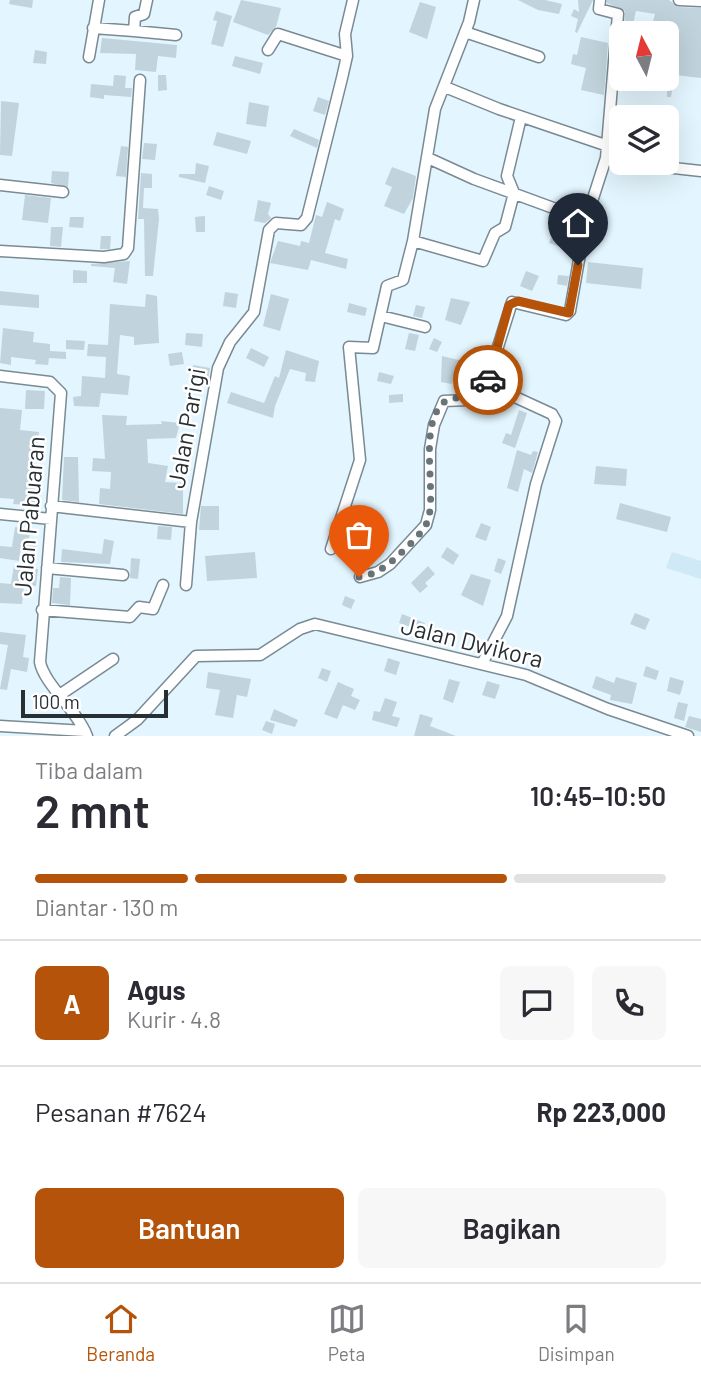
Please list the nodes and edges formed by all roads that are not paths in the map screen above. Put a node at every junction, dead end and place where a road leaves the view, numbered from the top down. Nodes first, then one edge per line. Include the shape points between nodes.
1 (99, 0) edge
2 (147, 0) edge
3 (353, 0) edge
4 (474, 0) edge
5 (600, 0) edge
6 (679, 0) edge
7 (701, 1) edge
8 (93, 28) junction
9 (134, 31) junction
10 (465, 32) junction
11 (176, 34) dead end
12 (268, 50) dead end
13 (347, 56) junction
14 (89, 57) dead end
15 (540, 57) dead end
16 (140, 80) dead end
17 (445, 87) junction
18 (521, 117) junction
19 (608, 146) junction
20 (428, 158) junction
21 (606, 158) junction
22 (609, 159) edge
23 (679, 169) edge
24 (701, 171) edge
25 (0, 184) edge
26 (63, 192) dead end
27 (514, 193) junction
28 (586, 220) junction
29 (413, 241) junction
30 (0, 251) edge
31 (381, 316) junction
32 (425, 327) dead end
33 (0, 376) edge
34 (496, 398) junction
35 (51, 506) junction
36 (0, 514) edge
37 (51, 519) junction
38 (186, 522) junction
39 (331, 550) dead end
40 (47, 568) junction
41 (122, 575) dead end
42 (359, 577) dead end
43 (163, 584) dead end
44 (186, 584) dead end
45 (42, 610) junction
46 (113, 659) dead end
47 (482, 664) junction
48 (61, 694) junction
49 (0, 726) edge
50 (86, 734) edge
51 (115, 736) edge
52 (688, 736) edge

1 - 8 street
2 - 9 street via 144,14 135,17
3 - 13 street, Jalan Parigi via 345,34
4 - 10 street
5 - 19 street via 599,9 618,14
6 - 7 street
8 - 9 street
8 - 14 street
9 - 11 street
10 - 15 street
10 - 17 street
12 - 13 street via 278,34
13 - 38 street, Jalan Parigi via 307,218 301,225 276,223 269,230 254,312 230,342 218,368
16 - 30 street via 124,254
17 - 18 street
17 - 20 street via 435,110
18 - 19 street
18 - 27 street via 507,176
19 - 21 street
20 - 27 street
20 - 29 street
21 - 22 street
21 - 28 street
23 - 24 street
25 - 26 street
27 - 28 street
27 - 29 street via 505,227 495,233 483,261
28 - 34 street via 569,313 518,301 509,305 486,385 486,395
29 - 31 street via 402,280 387,286
31 - 32 street
31 - 39 street via 373,348 349,347 360,460
33 - 35 street, Jalan Pabuaran via 50,382 61,393
34 - 42 street via 444,401 430,449 426,525 390,564
34 - 47 street via 515,397 552,414 556,421 536,484 507,616
35 - 37 street, Jalan Pabuaran
35 - 38 street, Jalan Parigi
36 - 37 street
37 - 40 street, Jalan Pabuaran
38 - 44 street
40 - 41 street
40 - 45 street, Jalan Pabuaran
43 - 45 street via 153,609 139,607 130,617
45 - 48 street, Jalan Pabuaran via 41,668
46 - 48 street
47 - 51 street, Jalan Dwikora via 315,624 260,655 197,656 137,720
47 - 52 street, Jalan Dwikora
48 - 50 street, Jalan Pabuaran
49 - 50 street

